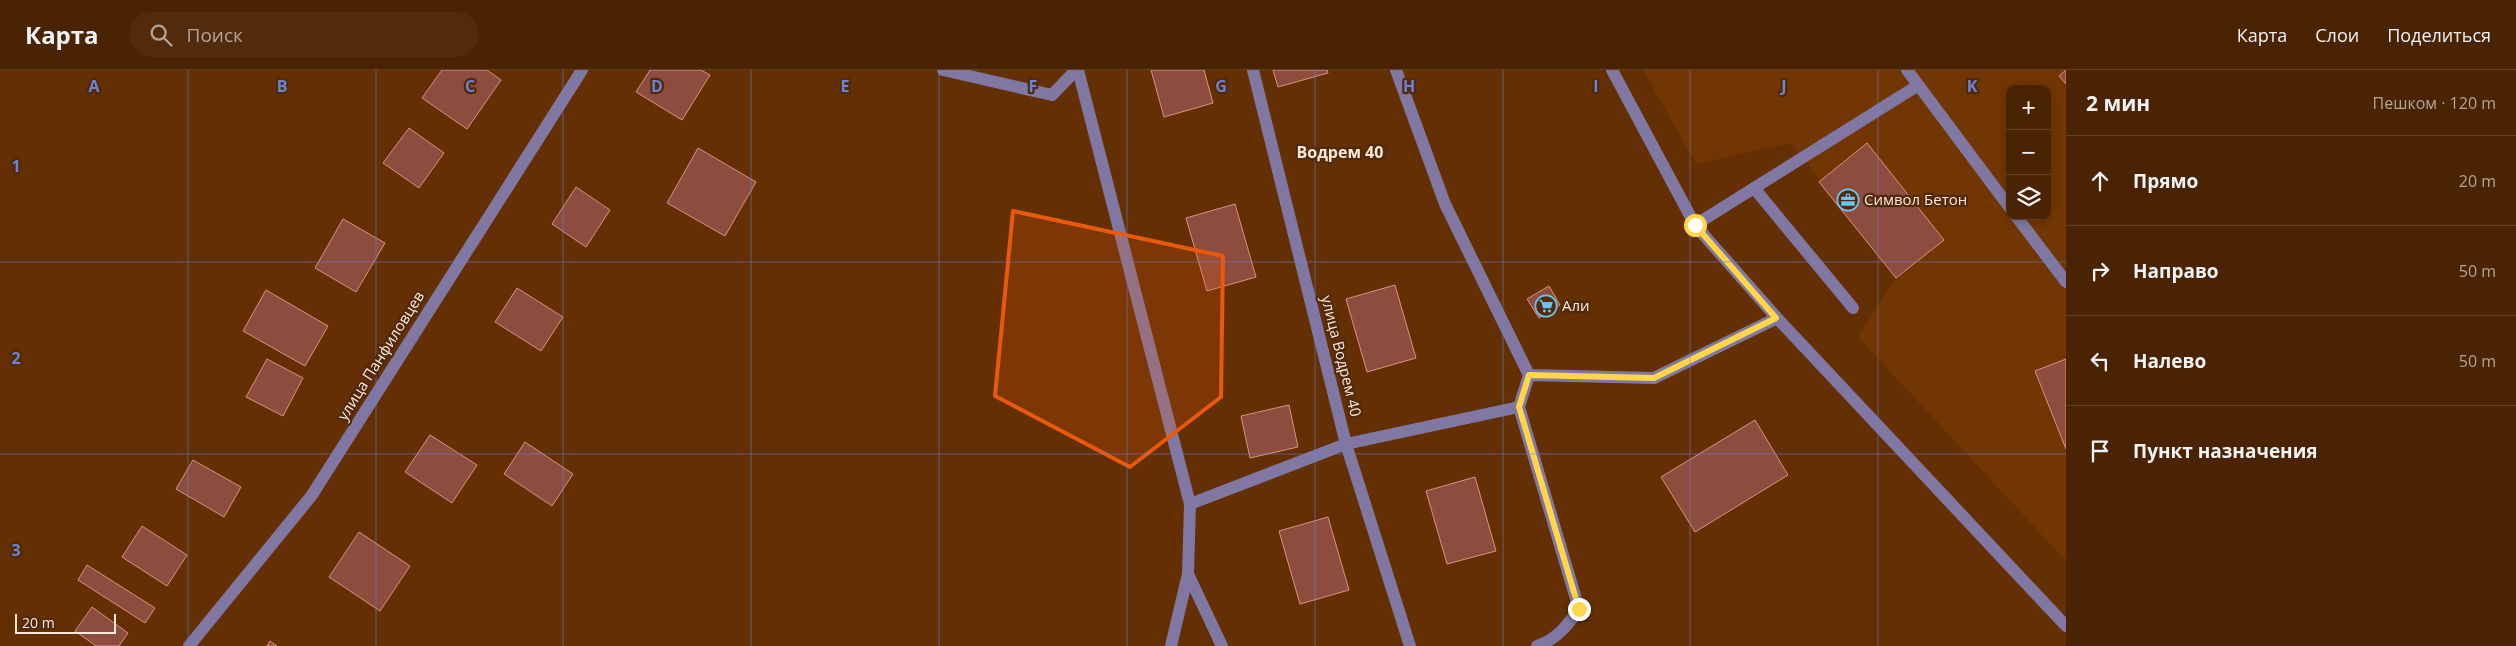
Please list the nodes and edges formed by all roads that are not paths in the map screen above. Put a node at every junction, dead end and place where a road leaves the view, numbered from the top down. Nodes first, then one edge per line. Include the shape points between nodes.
1 (582, 70) edge
2 (943, 70) edge
3 (1077, 70) edge
4 (1253, 70) edge
5 (1396, 70) edge
6 (1612, 70) edge
7 (1907, 70) edge
8 (1917, 86) junction
9 (1754, 188) junction
10 (2006, 203) edge
11 (2019, 220) edge
12 (1695, 225) junction
13 (2066, 282) edge
14 (1853, 308) dead end
15 (1776, 318) junction
16 (1529, 375) junction
17 (1519, 407) junction
18 (1346, 444) junction
19 (1190, 504) junction
20 (1188, 574) junction
21 (2066, 626) edge
22 (189, 646) edge
23 (1171, 646) edge
24 (1222, 646) edge
25 (1410, 646) edge
26 (1537, 646) edge

1 - 22 street, улица Панфиловцев via 312,495
2 - 3 street via 1052,94
3 - 19 street
4 - 18 street, улица Водрем 40
5 - 16 street via 1445,204
6 - 12 street
7 - 8 street
8 - 9 street
8 - 10 street
9 - 12 street
9 - 14 street
11 - 13 street
12 - 15 street
15 - 16 street via 1654,378
15 - 21 street
16 - 17 street
17 - 18 street
17 - 26 street via 1579,609 1569,624
18 - 19 street
18 - 25 street, улица Водрем 40
19 - 20 street
20 - 23 street
20 - 24 street

